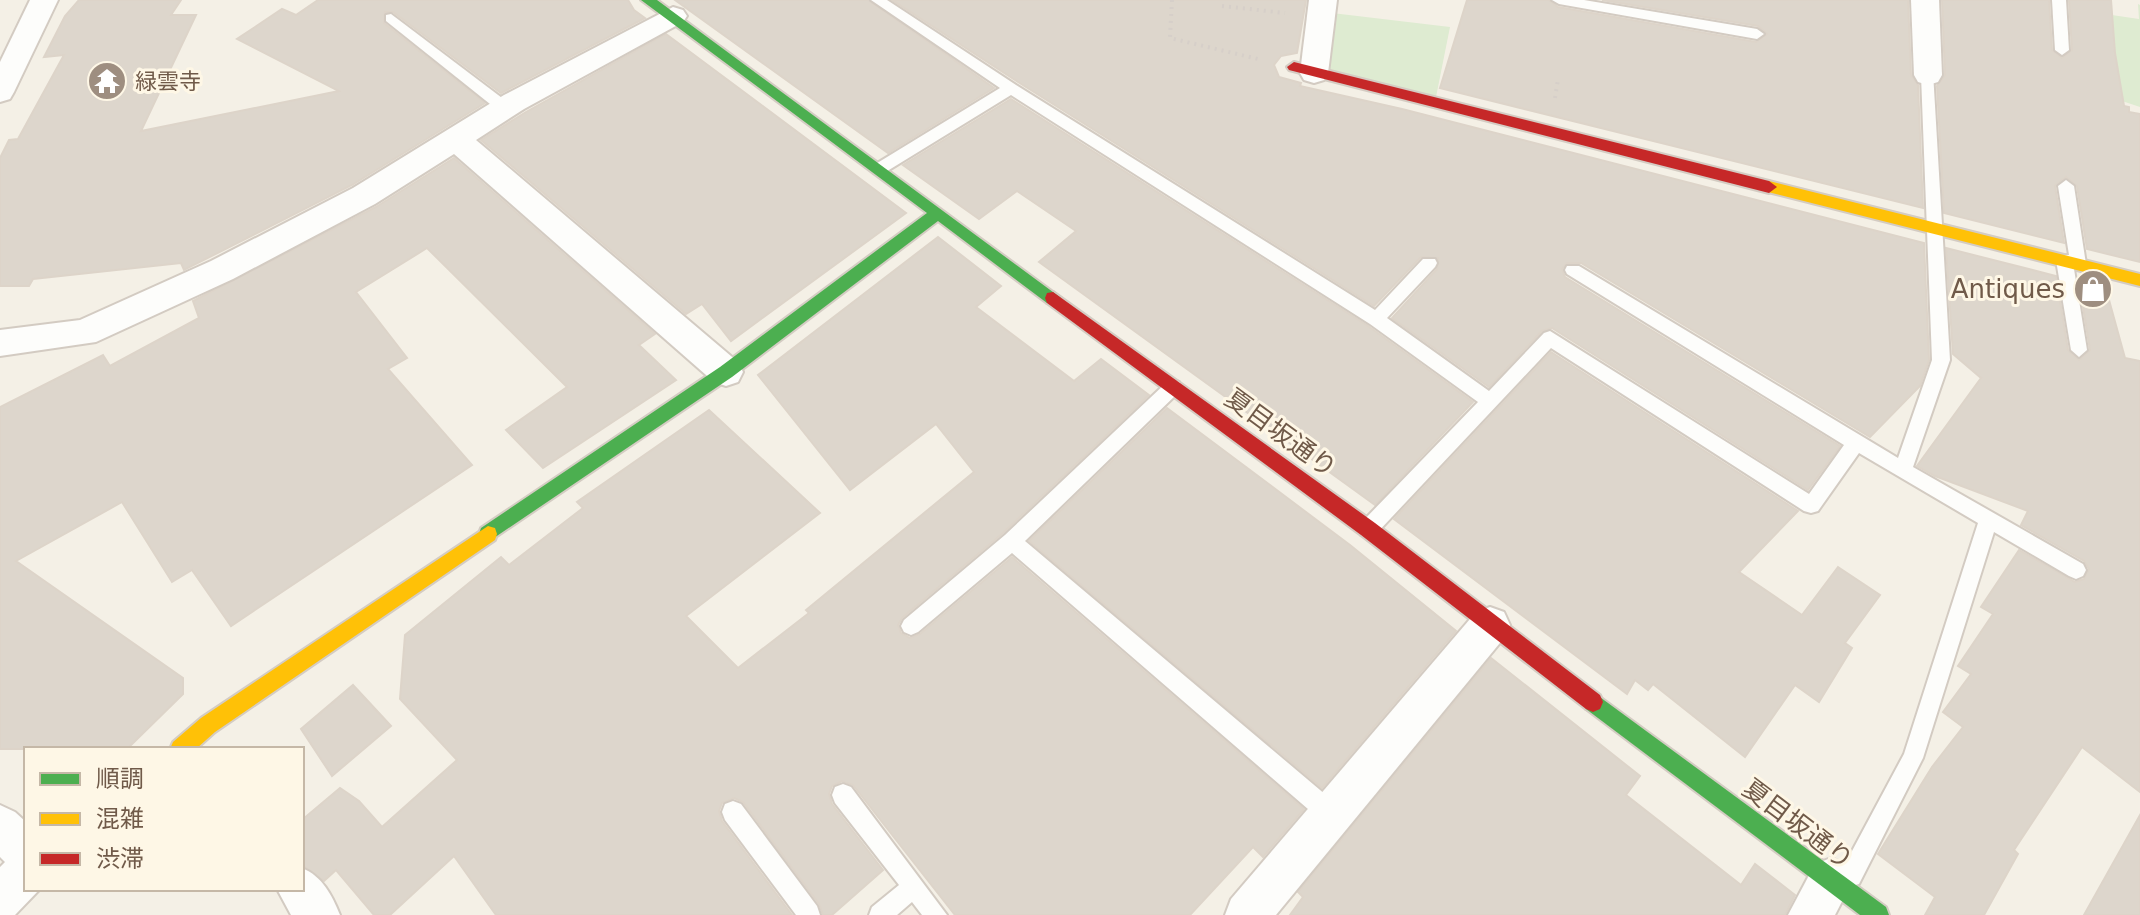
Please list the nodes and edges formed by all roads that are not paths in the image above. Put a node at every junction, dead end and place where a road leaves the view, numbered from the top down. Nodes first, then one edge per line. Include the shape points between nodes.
1 (44, 0) edge
2 (878, 0) edge
3 (1323, 0) edge
4 (1559, 0) edge
5 (1925, 0) edge
6 (2059, 0) edge
7 (660, 8) edge
8 (391, 18) dead end
9 (1757, 34) dead end
10 (2062, 50) dead end
11 (1304, 70) joint
12 (1928, 75) joint
13 (1011, 88) junction
14 (0, 92) edge
15 (505, 108) junction
16 (456, 139) junction
17 (879, 169) junction
18 (2066, 186) dead end
19 (938, 213) junction
20 (1935, 227) junction
21 (2071, 262) junction
22 (1429, 263) dead end
23 (1573, 270) dead end
24 (2140, 280) edge
25 (1376, 319) junction
26 (0, 343) edge
27 (2079, 350) dead end
28 (726, 372) junction
29 (1173, 387) junction
30 (1491, 402) junction
31 (1856, 443) junction
32 (1903, 471) junction
33 (1988, 520) junction
34 (1368, 529) junction
35 (1012, 541) junction
36 (2076, 570) dead end
37 (1490, 625) junction
38 (911, 626) dead end
39 (189, 746) edge
40 (843, 795) dead end
41 (733, 812) dead end
42 (1331, 814) junction
43 (0, 827) edge
44 (24, 849) edge
45 (24, 874) edge
46 (914, 886) junction
47 (300, 891) edge
48 (1820, 898) edge
49 (0, 899) edge
50 (318, 915) edge
51 (813, 915) edge
52 (880, 915) edge
53 (936, 915) edge
54 (1247, 915) edge
55 (1878, 915) edge

1 - 14 street
2 - 13 lane
3 - 11 street
4 - 9 lane
5 - 12 street
6 - 10 lane
7 - 15 street
7 - 17 street, 夏目坂通り
8 - 15 lane
11 - 20 street
12 - 20 lane
13 - 17 lane
13 - 25 lane
15 - 16 street
16 - 26 street via 351,203 84,333
16 - 28 street
17 - 19 street, 夏目坂通り
18 - 21 lane
19 - 28 street
19 - 29 street, 夏目坂通り
20 - 21 street
20 - 32 lane via 1941,360
21 - 24 street
21 - 27 lane
22 - 25 lane
23 - 31 lane
25 - 30 lane
28 - 39 street via 221,716
29 - 34 street, 夏目坂通り
29 - 35 lane
30 - 31 lane via 1550,338 1811,505
30 - 34 lane
31 - 32 lane
32 - 33 lane
33 - 36 lane
33 - 48 lane via 1913,758 1851,876
34 - 37 street, 夏目坂通り
35 - 38 lane
35 - 42 lane
37 - 42 street
37 - 48 street, 夏目坂通り
40 - 46 lane
41 - 51 lane
42 - 54 street
43 - 44 street
45 - 49 street
46 - 52 lane
46 - 53 lane
47 - 50 street
48 - 55 street, 夏目坂通り

